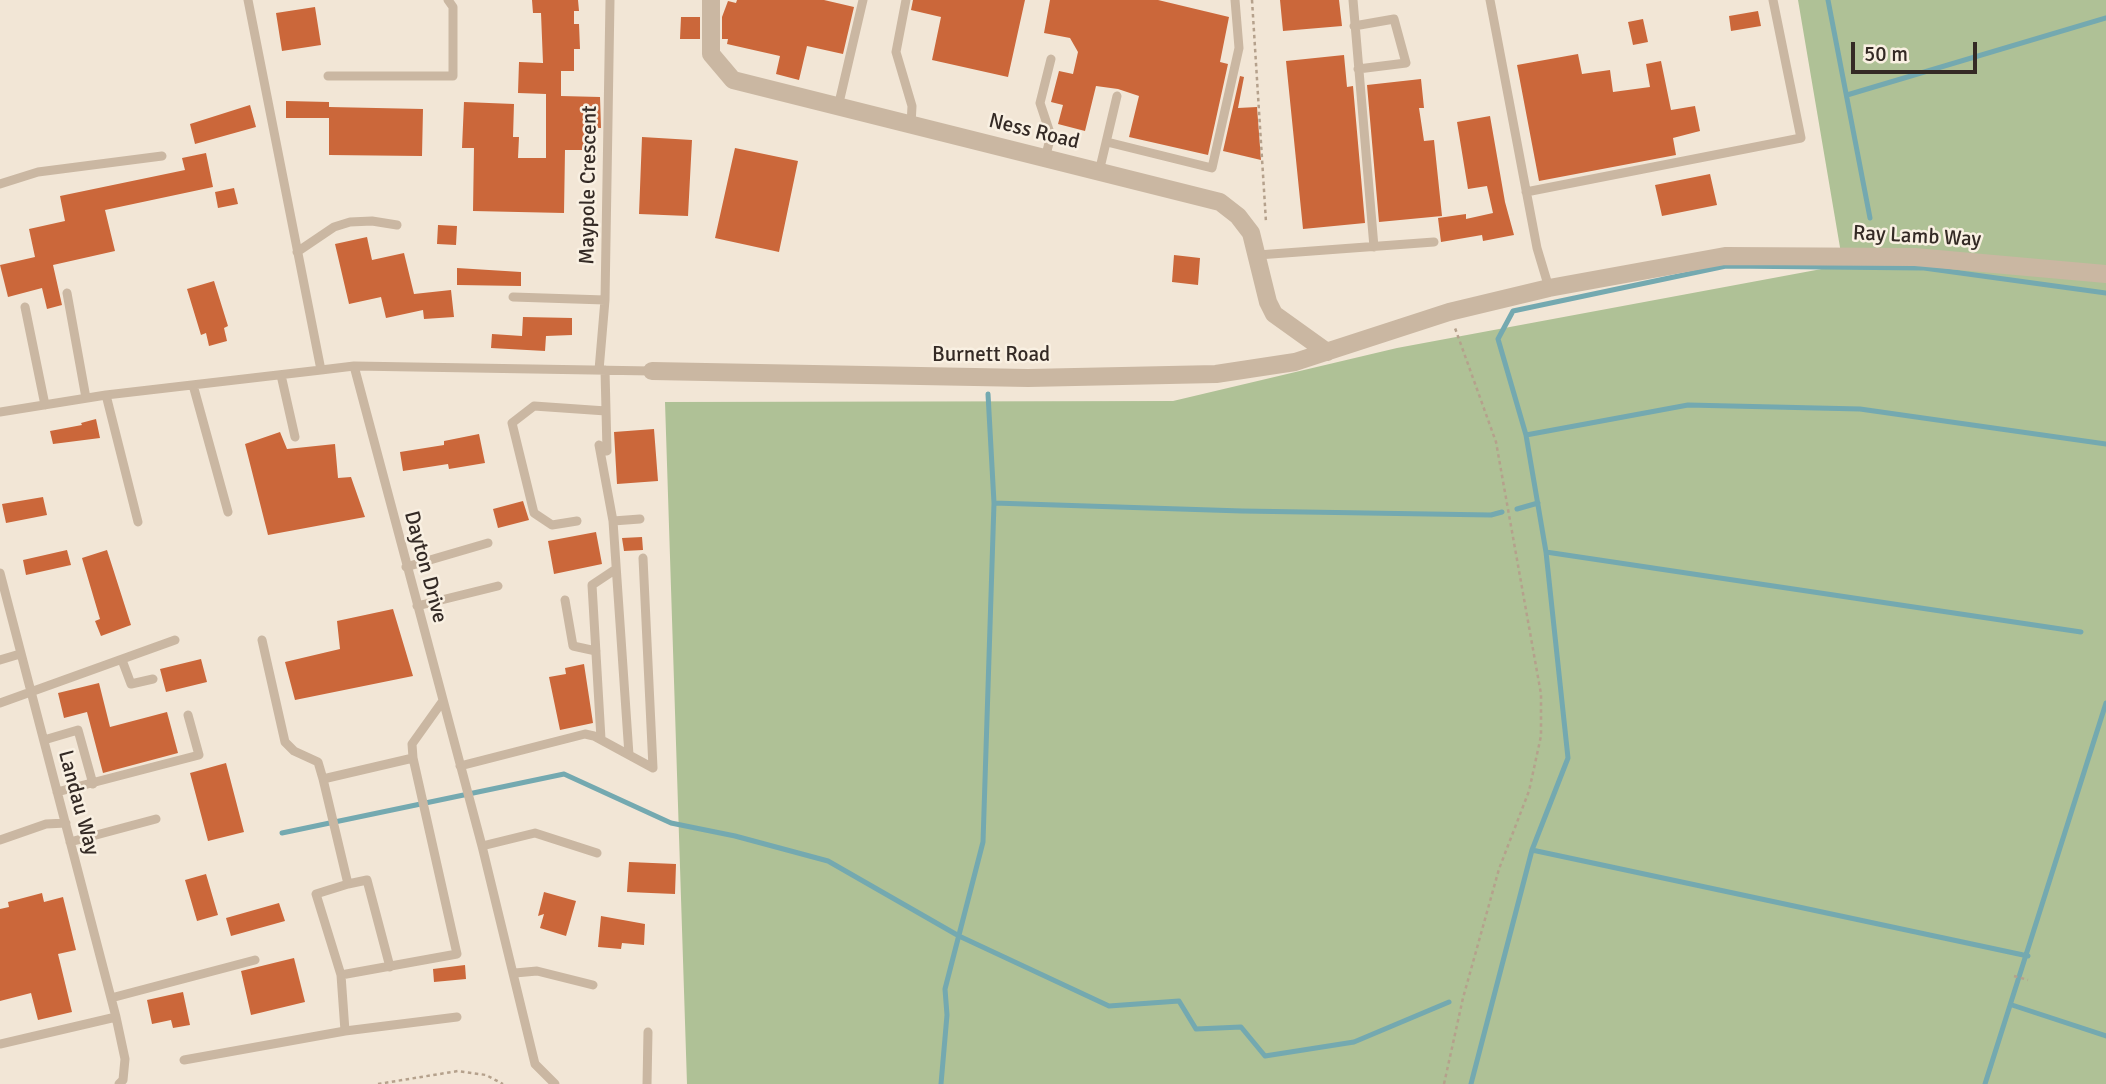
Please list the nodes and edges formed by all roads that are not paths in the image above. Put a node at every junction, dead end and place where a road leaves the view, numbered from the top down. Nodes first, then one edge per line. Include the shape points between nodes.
1 (448, 0) edge
2 (610, 0) edge
3 (711, 0) edge
4 (863, 0) edge
5 (906, 0) edge
6 (1235, 0) edge
7 (1353, 0) edge
8 (1490, 0) edge
9 (1773, 0) edge
10 (250, 1) edge
11 (1354, 26) junction
12 (1051, 59) dead end
13 (1358, 69) junction
14 (328, 76) dead end
15 (1117, 96) dead end
16 (838, 107) junction
17 (911, 125) junction
18 (1107, 142) junction
19 (162, 156) dead end
20 (1045, 158) junction
21 (1099, 172) junction
22 (0, 184) edge
23 (1526, 192) junction
24 (397, 225) dead end
25 (1434, 242) dead end
26 (1374, 247) junction
27 (297, 252) junction
28 (1258, 255) junction
29 (2106, 274) edge
30 (1549, 288) junction
31 (67, 293) dead end
32 (513, 298) dead end
33 (605, 300) junction
34 (25, 307) dead end
35 (1327, 352) junction
36 (354, 366) junction
37 (321, 370) junction
38 (602, 370) junction
39 (652, 371) joint
40 (281, 375) junction
41 (192, 385) junction
42 (106, 395) junction
43 (86, 398) junction
44 (45, 405) junction
45 (606, 411) junction
46 (0, 412) edge
47 (295, 437) dead end
48 (228, 512) dead end
49 (640, 519) dead end
50 (577, 521) dead end
51 (613, 521) junction
52 (138, 522) dead end
53 (488, 543) dead end
54 (643, 558) dead end
55 (406, 567) junction
56 (616, 569) junction
57 (0, 573) edge
58 (498, 586) dead end
59 (565, 600) dead end
60 (417, 606) junction
61 (262, 639) dead end
62 (175, 640) dead end
63 (596, 651) junction
64 (20, 654) junction
65 (0, 660) edge
66 (122, 660) junction
67 (153, 679) dead end
68 (31, 692) junction
69 (442, 702) junction
70 (0, 703) edge
71 (188, 715) dead end
72 (600, 739) junction
73 (44, 740) junction
74 (629, 755) junction
75 (413, 758) junction
76 (461, 771) junction
77 (323, 779) junction
78 (93, 784) junction
79 (57, 792) junction
80 (156, 819) dead end
81 (66, 823) junction
82 (0, 840) edge
83 (70, 842) junction
84 (482, 846) junction
85 (597, 853) dead end
86 (348, 884) junction
87 (255, 960) dead end
88 (390, 967) junction
89 (515, 973) junction
90 (341, 975) junction
91 (593, 985) dead end
92 (111, 998) junction
93 (116, 1017) junction
94 (457, 1017) dead end
95 (345, 1031) junction
96 (648, 1032) dead end
97 (0, 1044) edge
98 (184, 1060) dead end
99 (119, 1084) edge
100 (555, 1084) edge
101 (648, 1084) edge

1 - 14 lane via 453,7 453,76
2 - 33 lane, Maypole Crescent
3 - 16 street, Ness Road via 711,54 733,80
4 - 16 lane
5 - 17 lane via 896,52 912,106
6 - 18 lane via 1239,48 1212,168
7 - 11 lane
8 - 23 lane
9 - 23 lane via 1801,138
10 - 27 lane
11 - 13 lane
11 - 13 lane via 1394,19 1406,63
12 - 20 lane via 1040,103 1051,136
13 - 26 lane
15 - 18 lane
16 - 17 street, Ness Road
17 - 20 street, Ness Road
18 - 21 lane
19 - 22 lane via 38,172
20 - 21 street, Ness Road
21 - 28 street, Ness Road via 1220,202 1251,233
23 - 30 lane
24 - 27 lane via 350,222 334,227
25 - 26 lane
26 - 28 lane
27 - 37 lane
28 - 35 street, Ness Road via 1274,314
29 - 30 street, Ray Lamb Way via 1914,257 1725,256
30 - 35 street, Burnett Road via 1449,312
31 - 43 lane
32 - 33 lane
33 - 38 lane, Maypole Crescent
34 - 44 lane
35 - 39 street, Burnett Road via 1295,362 1221,373 1144,376
36 - 37 lane
36 - 38 lane
36 - 55 lane, Dayton Drive
37 - 40 lane
38 - 39 lane
38 - 45 lane, Maypole Crescent
40 - 41 lane
40 - 47 lane
41 - 42 lane
41 - 48 lane
42 - 43 lane
42 - 52 lane
43 - 44 lane
44 - 46 lane
45 - 50 lane via 534,407 512,423 534,513 552,525
45 - 51 lane, Maypole Crescent via 603,448
49 - 51 lane
51 - 56 lane, Maypole Crescent
53 - 55 lane
54 - 74 lane via 653,768
55 - 60 lane, Dayton Drive
56 - 63 lane via 592,585
56 - 74 lane, Maypole Crescent
57 - 64 lane, Landau Way
58 - 60 lane
59 - 63 lane via 573,646
60 - 69 lane, Dayton Drive
61 - 77 lane via 285,742 318,762
62 - 66 lane
63 - 72 lane
64 - 65 lane
64 - 68 lane, Landau Way
66 - 67 lane via 131,684
66 - 68 lane
68 - 70 lane
68 - 73 lane, Landau Way
69 - 75 lane via 412,744
69 - 76 lane, Dayton Drive
71 - 78 lane via 199,755
72 - 74 lane
72 - 76 lane via 585,734
73 - 78 lane via 78,730
73 - 79 lane, Landau Way
75 - 77 lane
75 - 88 lane via 457,954
76 - 84 lane, Dayton Drive
77 - 86 lane
78 - 79 lane
79 - 81 lane, Landau Way
80 - 83 lane
81 - 82 lane via 46,824
81 - 83 lane, Landau Way
83 - 92 lane, Landau Way
84 - 85 lane via 535,833
84 - 89 lane
86 - 88 lane via 367,880
86 - 90 lane via 316,894
87 - 92 lane
88 - 90 lane
89 - 91 lane via 537,971
89 - 100 lane via 536,1064
90 - 95 lane
92 - 93 lane, Landau Way
93 - 97 lane
93 - 99 lane, Landau Way via 125,1070
94 - 95 lane
95 - 98 lane
96 - 101 lane

